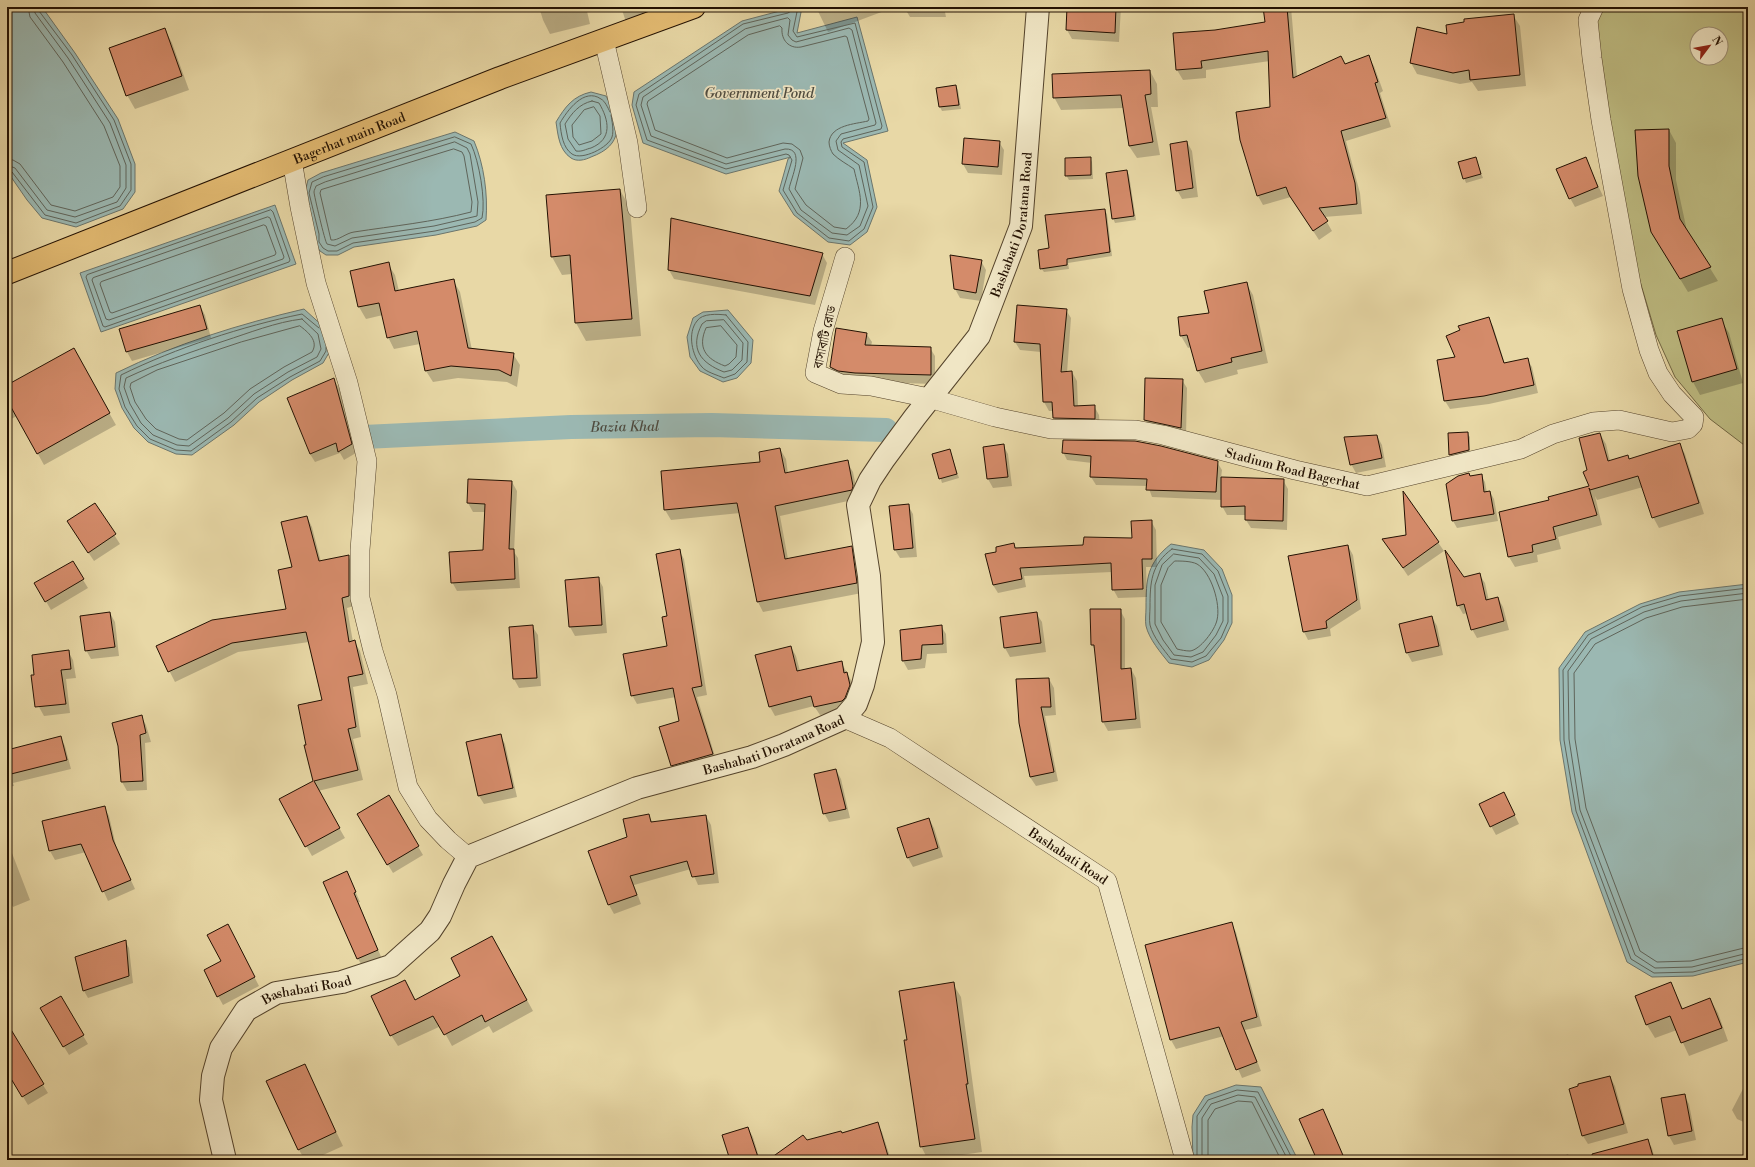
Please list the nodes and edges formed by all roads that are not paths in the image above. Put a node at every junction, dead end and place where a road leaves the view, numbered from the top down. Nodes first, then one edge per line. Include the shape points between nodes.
1 (694, 7) edge
2 (1038, 7) edge
3 (1594, 7) edge
4 (604, 40) junction
5 (292, 160) junction
6 (637, 208) dead end
7 (845, 257) dead end
8 (7, 273) edge
9 (929, 398) junction
10 (844, 718) junction
11 (468, 857) junction
12 (225, 1160) edge
13 (1185, 1160) edge

1 - 4 main road, Bagerhat main Road
2 - 9 street, Bashabati Doratana Road via 1021,226 979,336
3 - 9 street, Stadium Road Bagerhat via 1588,20 1592,58 1632,289 1658,373 1694,419 1688,429 1672,432 1619,420 1593,422 1552,434 1521,449 1367,486 1163,435 1136,430 1051,429 995,417
4 - 5 main road, Bagerhat main Road
4 - 6 street via 628,143
5 - 8 main road, Bagerhat main Road
5 - 11 street via 316,283 348,383 367,461 360,550 360,598 373,651 388,695 408,787 428,819
7 - 9 street, বাসাবাটি রোড via 823,332 815,373 841,384 871,386
9 - 10 street, Bashabati Doratana Road via 884,458 858,505 869,576 873,642 856,704
10 - 11 street, Bashabati Doratana Road via 752,757 637,788
10 - 13 street, Bashabati Road via 890,738 1107,881
11 - 12 street, Bashabati Road via 440,916 430,931 391,966 342,982 276,993 246,1010 221,1048 213,1076 211,1100

